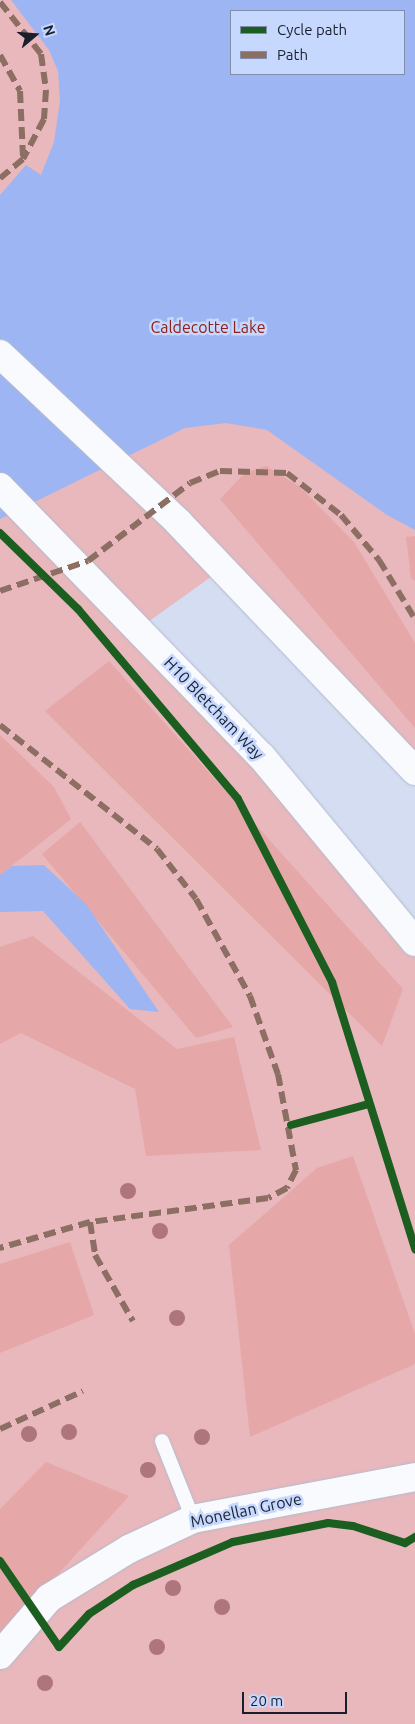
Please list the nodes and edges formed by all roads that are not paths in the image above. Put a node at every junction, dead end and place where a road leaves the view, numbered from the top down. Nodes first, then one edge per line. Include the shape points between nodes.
1 (0, 354) edge
2 (0, 487) edge
3 (415, 772) edge
4 (415, 942) edge
5 (162, 1441) dead end
6 (415, 1476) edge
7 (193, 1519) junction
8 (0, 1655) edge

1 - 3 main road via 178,522
2 - 4 main road, H10 Bletcham Way via 262,757
5 - 7 lane
6 - 7 main road, Monellan Grove
7 - 8 main road, Monellan Grove via 128,1549 49,1598

